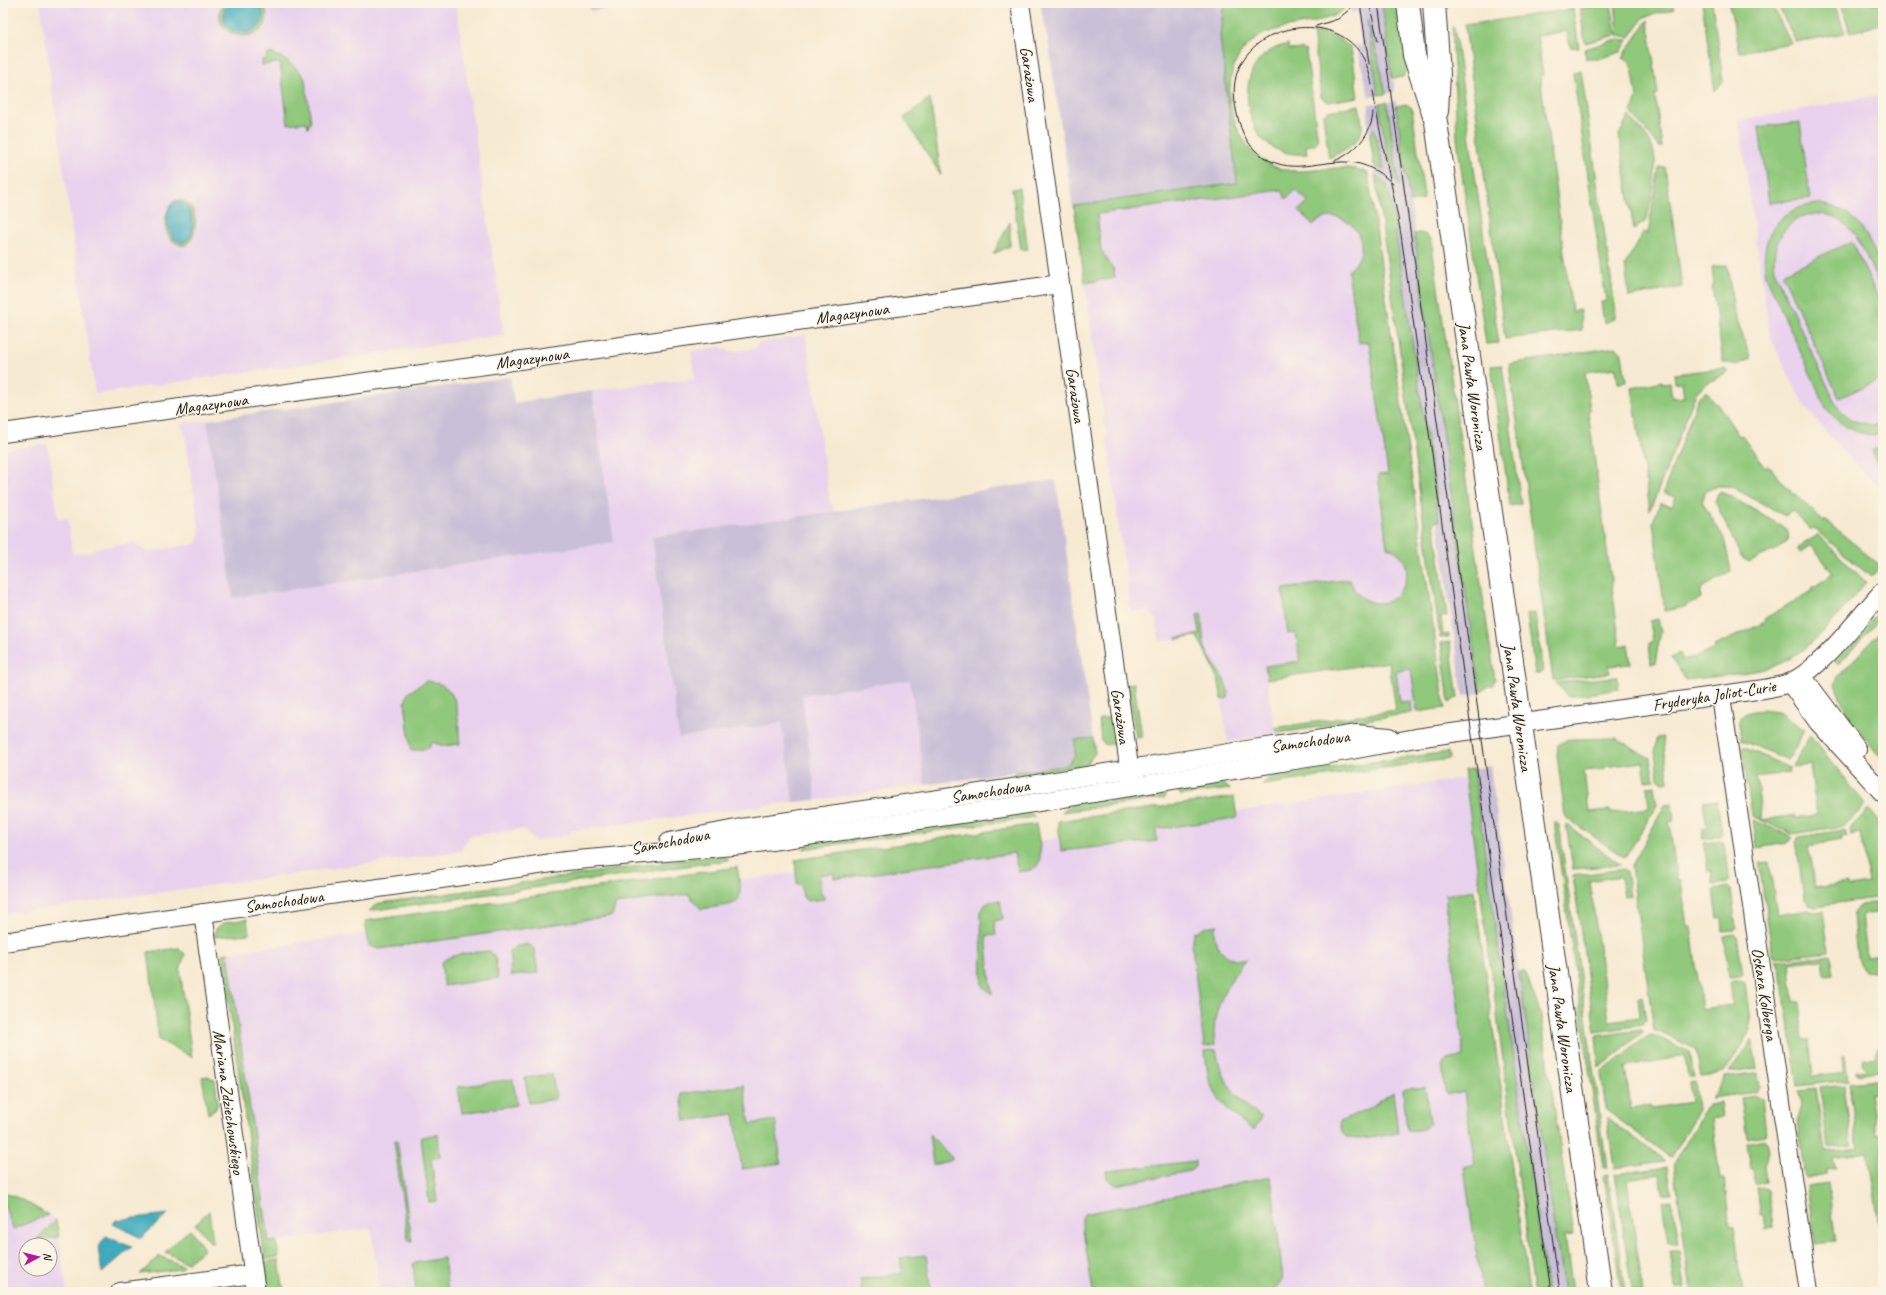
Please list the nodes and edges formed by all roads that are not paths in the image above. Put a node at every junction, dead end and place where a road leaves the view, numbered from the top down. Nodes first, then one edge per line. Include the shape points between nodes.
1 (1020, 3) edge
2 (1408, 3) edge
3 (1434, 3) edge
4 (1436, 122) junction
5 (1060, 284) junction
6 (3, 433) edge
7 (1883, 591) edge
8 (1796, 679) junction
9 (1721, 696) junction
10 (1520, 723) junction
11 (1416, 738) junction
12 (1129, 769) junction
13 (1132, 787) junction
14 (1883, 788) edge
15 (1883, 793) edge
16 (566, 861) junction
17 (203, 913) junction
18 (3, 942) edge
19 (253, 1274) junction
20 (120, 1292) edge
21 (256, 1292) edge
22 (1601, 1292) edge
23 (1809, 1292) edge

1 - 5 street, Garażowa
2 - 4 street, Jana Pawła Woronicza via 1414,55
3 - 4 street, Jana Pawła Woronicza via 1439,74
4 - 10 street, Jana Pawła Woronicza
5 - 6 street, Magazynowa
5 - 12 street, Garażowa
7 - 8 street via 1819,662
8 - 9 street, Fryderyka Joliot-Curie
8 - 14 street via 1866,760
8 - 15 street, Fryderyka Joliot-Curie via 1818,722
9 - 10 street, Fryderyka Joliot-Curie
9 - 23 street, Oskara Kolberga
10 - 11 street, Samochodowa
10 - 22 street, Jana Pawła Woronicza
11 - 12 street, Samochodowa via 1357,734
11 - 13 street, Samochodowa
12 - 13 street, Garażowa
12 - 16 street, Samochodowa via 742,828
13 - 16 street, Samochodowa via 744,845
16 - 17 street, Samochodowa
17 - 18 street, Samochodowa
17 - 19 street, Mariana Zdziechowskiego
19 - 20 street
19 - 21 street, Mariana Zdziechowskiego

